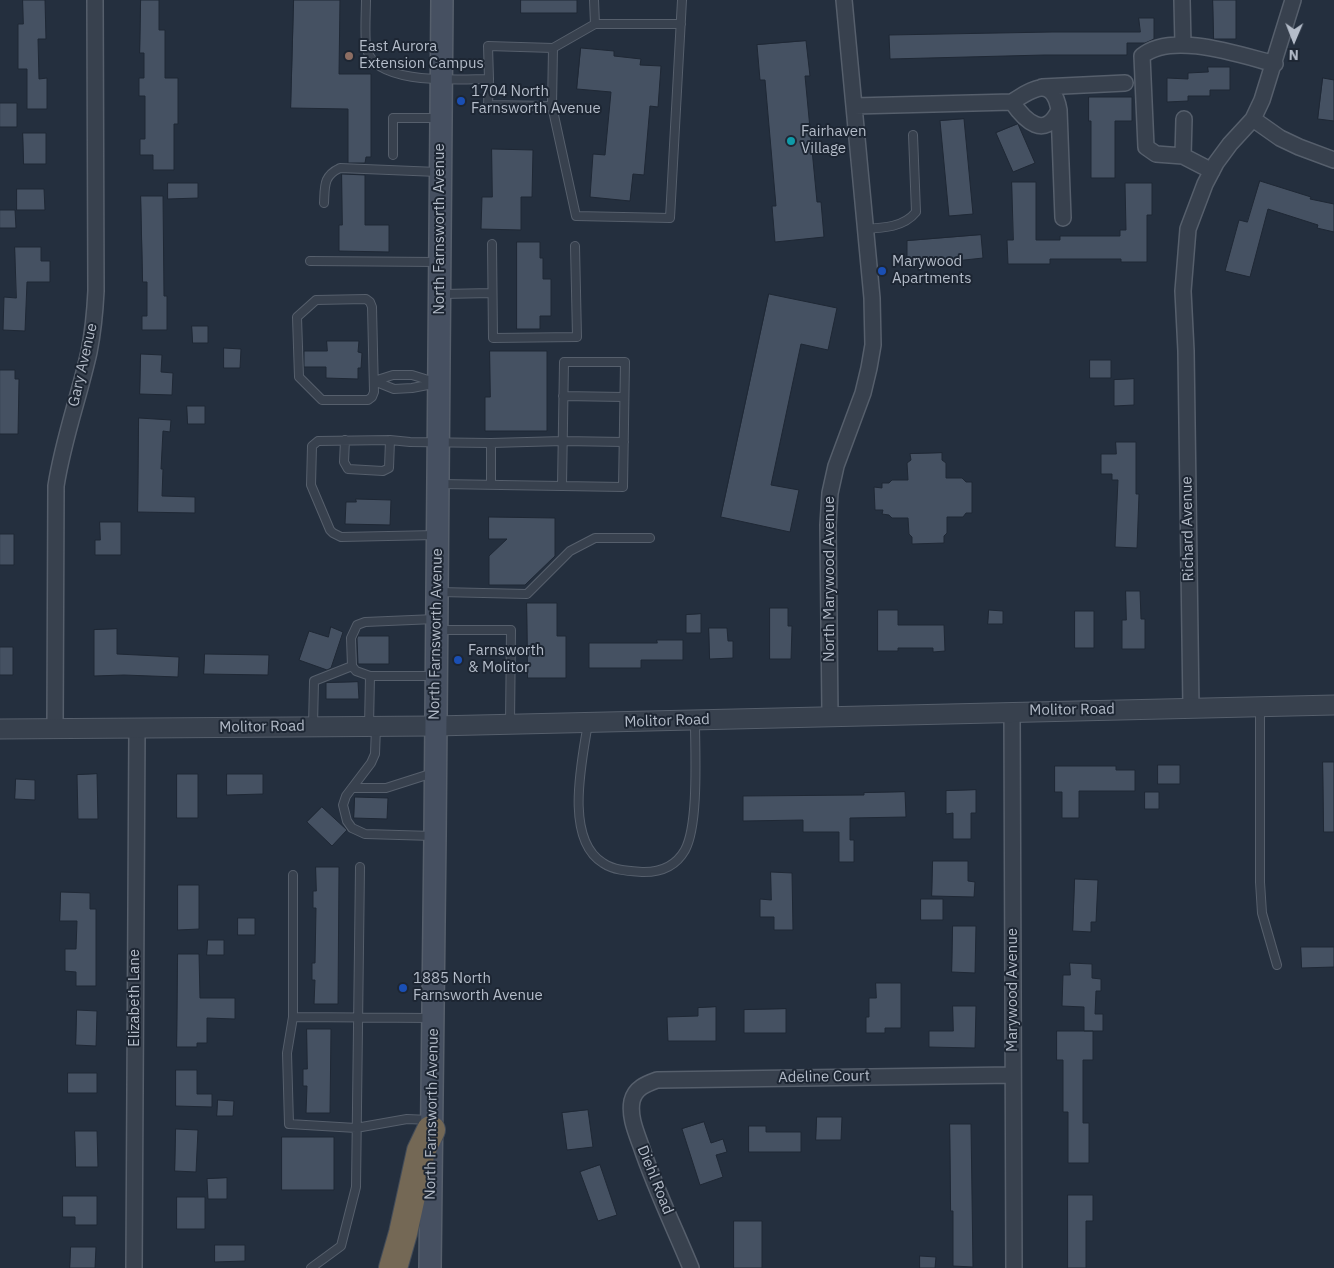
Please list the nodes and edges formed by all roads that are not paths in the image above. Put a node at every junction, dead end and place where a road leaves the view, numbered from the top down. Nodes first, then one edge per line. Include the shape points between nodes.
1 (95, 0) edge
2 (366, 0) edge
3 (442, 0) edge
4 (594, 0) edge
5 (682, 0) edge
6 (844, 0) edge
7 (1182, 0) edge
8 (1293, 0) edge
9 (595, 24) junction
10 (681, 24) junction
11 (1183, 45) junction
12 (553, 48) junction
13 (1275, 64) junction
14 (441, 79) junction
15 (488, 79) junction
16 (1125, 83) dead end
17 (1040, 87) junction
18 (1012, 102) junction
19 (552, 106) junction
20 (854, 106) junction
21 (1059, 110) junction
22 (440, 118) junction
23 (1253, 119) junction
24 (1184, 120) dead end
25 (913, 135) dead end
26 (393, 154) dead end
27 (1183, 156) junction
28 (1334, 160) edge
29 (1212, 171) junction
30 (440, 172) junction
31 (324, 203) dead end
32 (1063, 218) dead end
33 (864, 229) junction
34 (492, 244) dead end
35 (575, 246) dead end
36 (310, 261) dead end
37 (439, 262) junction
38 (492, 293) junction
39 (439, 294) junction
40 (374, 381) junction
41 (438, 383) junction
42 (564, 396) junction
43 (624, 397) junction
44 (345, 440) junction
45 (390, 440) junction
46 (563, 441) junction
47 (438, 442) junction
48 (624, 442) junction
49 (491, 443) junction
50 (438, 484) junction
51 (491, 485) junction
52 (562, 486) junction
53 (438, 535) junction
54 (650, 538) dead end
55 (438, 592) junction
56 (437, 625) junction
57 (352, 666) junction
58 (370, 676) junction
59 (436, 676) junction
60 (1334, 705) edge
61 (1260, 706) junction
62 (1191, 708) junction
63 (1012, 712) junction
64 (830, 716) junction
65 (695, 720) junction
66 (588, 723) junction
67 (510, 724) junction
68 (373, 726) junction
69 (435, 726) junction
70 (313, 727) junction
71 (0, 729) edge
72 (54, 729) junction
73 (137, 729) junction
74 (435, 772) junction
75 (352, 788) junction
76 (435, 836) junction
77 (360, 868) dead end
78 (293, 876) dead end
79 (1277, 965) dead end
80 (357, 1016) junction
81 (293, 1017) junction
82 (433, 1018) junction
83 (1013, 1074) junction
84 (637, 1090) joint
85 (432, 1125) junction
86 (356, 1128) junction
87 (134, 1268) edge
88 (312, 1268) edge
89 (393, 1268) edge
90 (430, 1268) edge
91 (691, 1268) edge
92 (1014, 1268) edge

1 - 72 street, Gary Avenue via 96,291 89,350 60,458 56,486
2 - 14 lane via 367,50 372,58 395,73
3 - 14 main road, North Farnsworth Avenue
4 - 9 lane
5 - 10 lane
6 - 20 street, North Marywood Avenue
7 - 11 street
8 - 13 street, Richard Avenue
9 - 10 lane
9 - 12 lane
10 - 19 lane via 670,218 576,216
11 - 13 street
11 - 27 street via 1149,50 1142,56 1146,147 1156,154
12 - 15 lane via 488,46
12 - 19 lane
13 - 23 street, Richard Avenue
14 - 15 lane
14 - 22 main road, North Farnsworth Avenue
15 - 19 lane via 488,105
16 - 17 street
17 - 18 street
17 - 21 street via 1052,92
18 - 20 street
18 - 21 street via 1025,119 1043,126 1052,122
20 - 33 street, North Marywood Avenue
21 - 32 street
22 - 26 lane via 393,118
22 - 30 main road, North Farnsworth Avenue
23 - 28 street via 1280,138
23 - 29 street, Richard Avenue via 1230,144
24 - 27 street
25 - 33 lane via 916,212 910,220 888,228
27 - 29 street
29 - 62 street, Richard Avenue via 1188,229 1183,292
30 - 31 lane via 340,168 325,181
30 - 37 main road, North Farnsworth Avenue
33 - 64 street, North Marywood Avenue via 872,298 873,345 863,393 836,466 830,493
34 - 38 lane
35 - 38 lane via 576,337 493,338
36 - 37 lane
37 - 39 main road, North Farnsworth Avenue
38 - 39 lane
39 - 41 main road, North Farnsworth Avenue
40 - 40 lane via 370,302 366,299 316,300 297,317 299,378 322,400 368,400 374,392
40 - 41 lane via 394,389
40 - 41 lane via 392,375 412,375
41 - 47 main road, North Farnsworth Avenue
42 - 43 lane
42 - 43 lane via 564,362 625,362
42 - 46 lane
43 - 48 lane
44 - 45 lane
44 - 45 lane via 344,462 348,469 382,471 389,468
44 - 53 lane via 318,441 312,446 312,489 333,534
45 - 47 lane
46 - 48 lane
46 - 49 lane
46 - 52 lane
47 - 49 lane
47 - 50 main road, North Farnsworth Avenue
48 - 52 lane via 623,486
49 - 51 lane
50 - 51 lane
50 - 53 main road, North Farnsworth Avenue
51 - 52 lane
53 - 55 main road, North Farnsworth Avenue
54 - 55 lane via 595,538 570,551 527,594
55 - 56 main road, North Farnsworth Avenue
56 - 57 lane via 365,622 357,625 351,638
56 - 59 main road, North Farnsworth Avenue
56 - 67 lane via 511,630
57 - 58 lane
57 - 70 lane via 314,681
58 - 59 lane
58 - 68 lane
59 - 69 main road, North Farnsworth Avenue
60 - 61 street, Molitor Road
61 - 62 street, Molitor Road
61 - 79 lane via 1262,913
62 - 63 street, Molitor Road
63 - 64 street, Molitor Road
63 - 83 street, Marywood Avenue
64 - 65 street, Molitor Road
65 - 66 street, Molitor Road
65 - 66 lane via 696,768 690,836 678,860 667,868 652,872 621,870 604,864 593,855 583,838 578,817
66 - 67 street, Molitor Road
67 - 69 street, Molitor Road
68 - 69 street, Molitor Road
68 - 70 street, Molitor Road
68 - 75 lane via 375,754
69 - 74 main road, North Farnsworth Avenue
70 - 73 street, Molitor Road
71 - 72 street, Molitor Road
72 - 73 street, Molitor Road
73 - 87 street, Elizabeth Lane
74 - 75 lane via 386,788
74 - 76 main road, North Farnsworth Avenue
75 - 76 lane via 343,806 352,828 365,834
76 - 82 main road, North Farnsworth Avenue
77 - 80 lane
78 - 81 lane
80 - 81 lane
80 - 82 lane
80 - 86 lane
81 - 86 lane via 287,1053 288,1124
82 - 85 main road, North Farnsworth Avenue
83 - 84 street, Adeline Court via 657,1080
83 - 92 street, Marywood Avenue
84 - 91 street, Diehl Road via 632,1100 634,1125 651,1176
85 - 86 lane via 407,1119
85 - 89 highway via 421,1151
85 - 90 main road, North Farnsworth Avenue
86 - 88 lane via 356,1187 341,1246

